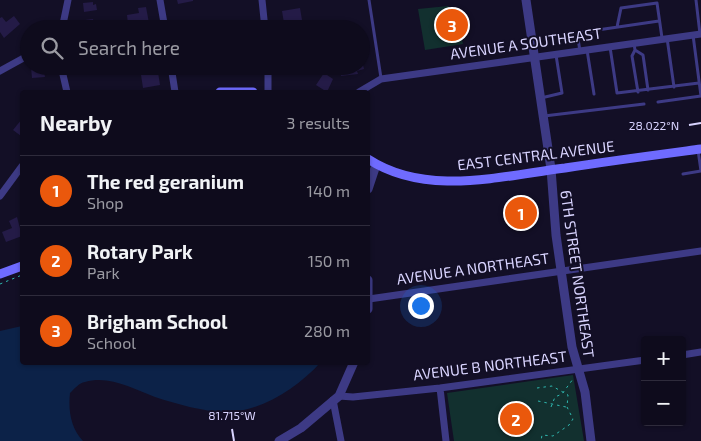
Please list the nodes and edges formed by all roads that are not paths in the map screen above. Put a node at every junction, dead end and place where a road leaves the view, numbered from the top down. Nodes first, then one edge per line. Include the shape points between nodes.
1 (68, 0) edge
2 (160, 0) edge
3 (262, 0) edge
4 (369, 0) edge
5 (526, 0) edge
6 (696, 0) edge
7 (64, 20) edge
8 (163, 20) edge
9 (264, 20) edge
10 (659, 21) junction
11 (617, 27) junction
12 (698, 34) edge
13 (664, 38) junction
14 (610, 46) junction
15 (635, 46) junction
16 (583, 50) junction
17 (556, 54) junction
18 (535, 57) junction
19 (20, 60) edge
20 (0, 71) edge
21 (64, 75) edge
22 (172, 75) edge
23 (268, 75) edge
24 (381, 79) junction
25 (699, 83) junction
26 (674, 87) junction
27 (67, 90) edge
28 (175, 90) edge
29 (268, 90) edge
30 (362, 90) edge
31 (648, 90) junction
32 (638, 92) junction
33 (594, 94) dead end
34 (701, 96) edge
35 (541, 98) junction
36 (658, 102) dead end
37 (644, 104) dead end
38 (544, 116) junction
39 (700, 149) edge
40 (370, 160) edge
41 (376, 165) junction
42 (20, 169) edge
43 (551, 169) junction
44 (683, 174) dead end
45 (370, 183) edge
46 (0, 196) edge
47 (701, 251) edge
48 (20, 267) edge
49 (561, 270) junction
50 (0, 274) edge
51 (370, 299) edge
52 (701, 352) edge
53 (686, 354) edge
54 (641, 361) edge
55 (352, 365) edge
56 (575, 374) junction
57 (440, 388) junction
58 (336, 398) junction
59 (279, 441) edge
60 (341, 441) edge
61 (446, 441) edge
62 (591, 441) edge

1 - 7 street
2 - 8 street
3 - 9 street
4 - 24 lane
5 - 18 street, 6TH STREET NORTHEAST
6 - 12 lane
10 - 11 lane
10 - 11 lane via 657,3 621,8
10 - 13 lane
11 - 16 lane via 577,33
12 - 13 street, AVENUE A SOUTHEAST
12 - 25 lane
13 - 15 street, AVENUE A SOUTHEAST
13 - 26 lane
14 - 15 street, AVENUE A SOUTHEAST
14 - 16 street, AVENUE A SOUTHEAST
14 - 32 lane via 617,94
15 - 31 lane via 643,55
15 - 32 lane via 632,56
16 - 17 street, AVENUE A SOUTHEAST
16 - 33 lane
17 - 18 street, AVENUE A SOUTHEAST
17 - 35 lane via 562,94
18 - 24 street, AVENUE A SOUTHEAST
18 - 35 street, 6TH STREET NORTHEAST
19 - 20 street
21 - 27 street
22 - 28 street
23 - 29 street
24 - 30 street, AVENUE A SOUTHEAST
25 - 26 lane
25 - 34 lane
26 - 31 lane
31 - 32 lane
34 - 36 lane
35 - 38 street, 6TH STREET NORTHEAST
37 - 38 lane
38 - 43 street, 6TH STREET NORTHEAST
39 - 43 main road, EAST CENTRAL AVENUE
39 - 44 lane via 701,171
40 - 41 main road, EAST CENTRAL AVENUE
41 - 43 main road, EAST CENTRAL AVENUE via 438,181 472,181
41 - 45 street
42 - 46 street
43 - 49 street, 6TH STREET NORTHEAST
47 - 49 street, AVENUE A NORTHEAST
48 - 50 main road
49 - 51 street, AVENUE A NORTHEAST
49 - 56 street, 6TH STREET NORTHEAST
52 - 53 street
54 - 56 street, AVENUE B NORTHEAST
55 - 58 street
56 - 57 street, AVENUE B NORTHEAST
56 - 62 street, 6TH STREET NORTHEAST via 585,392
57 - 58 street, AVENUE B NORTHEAST
57 - 61 street
58 - 59 street via 301,428
58 - 60 street

